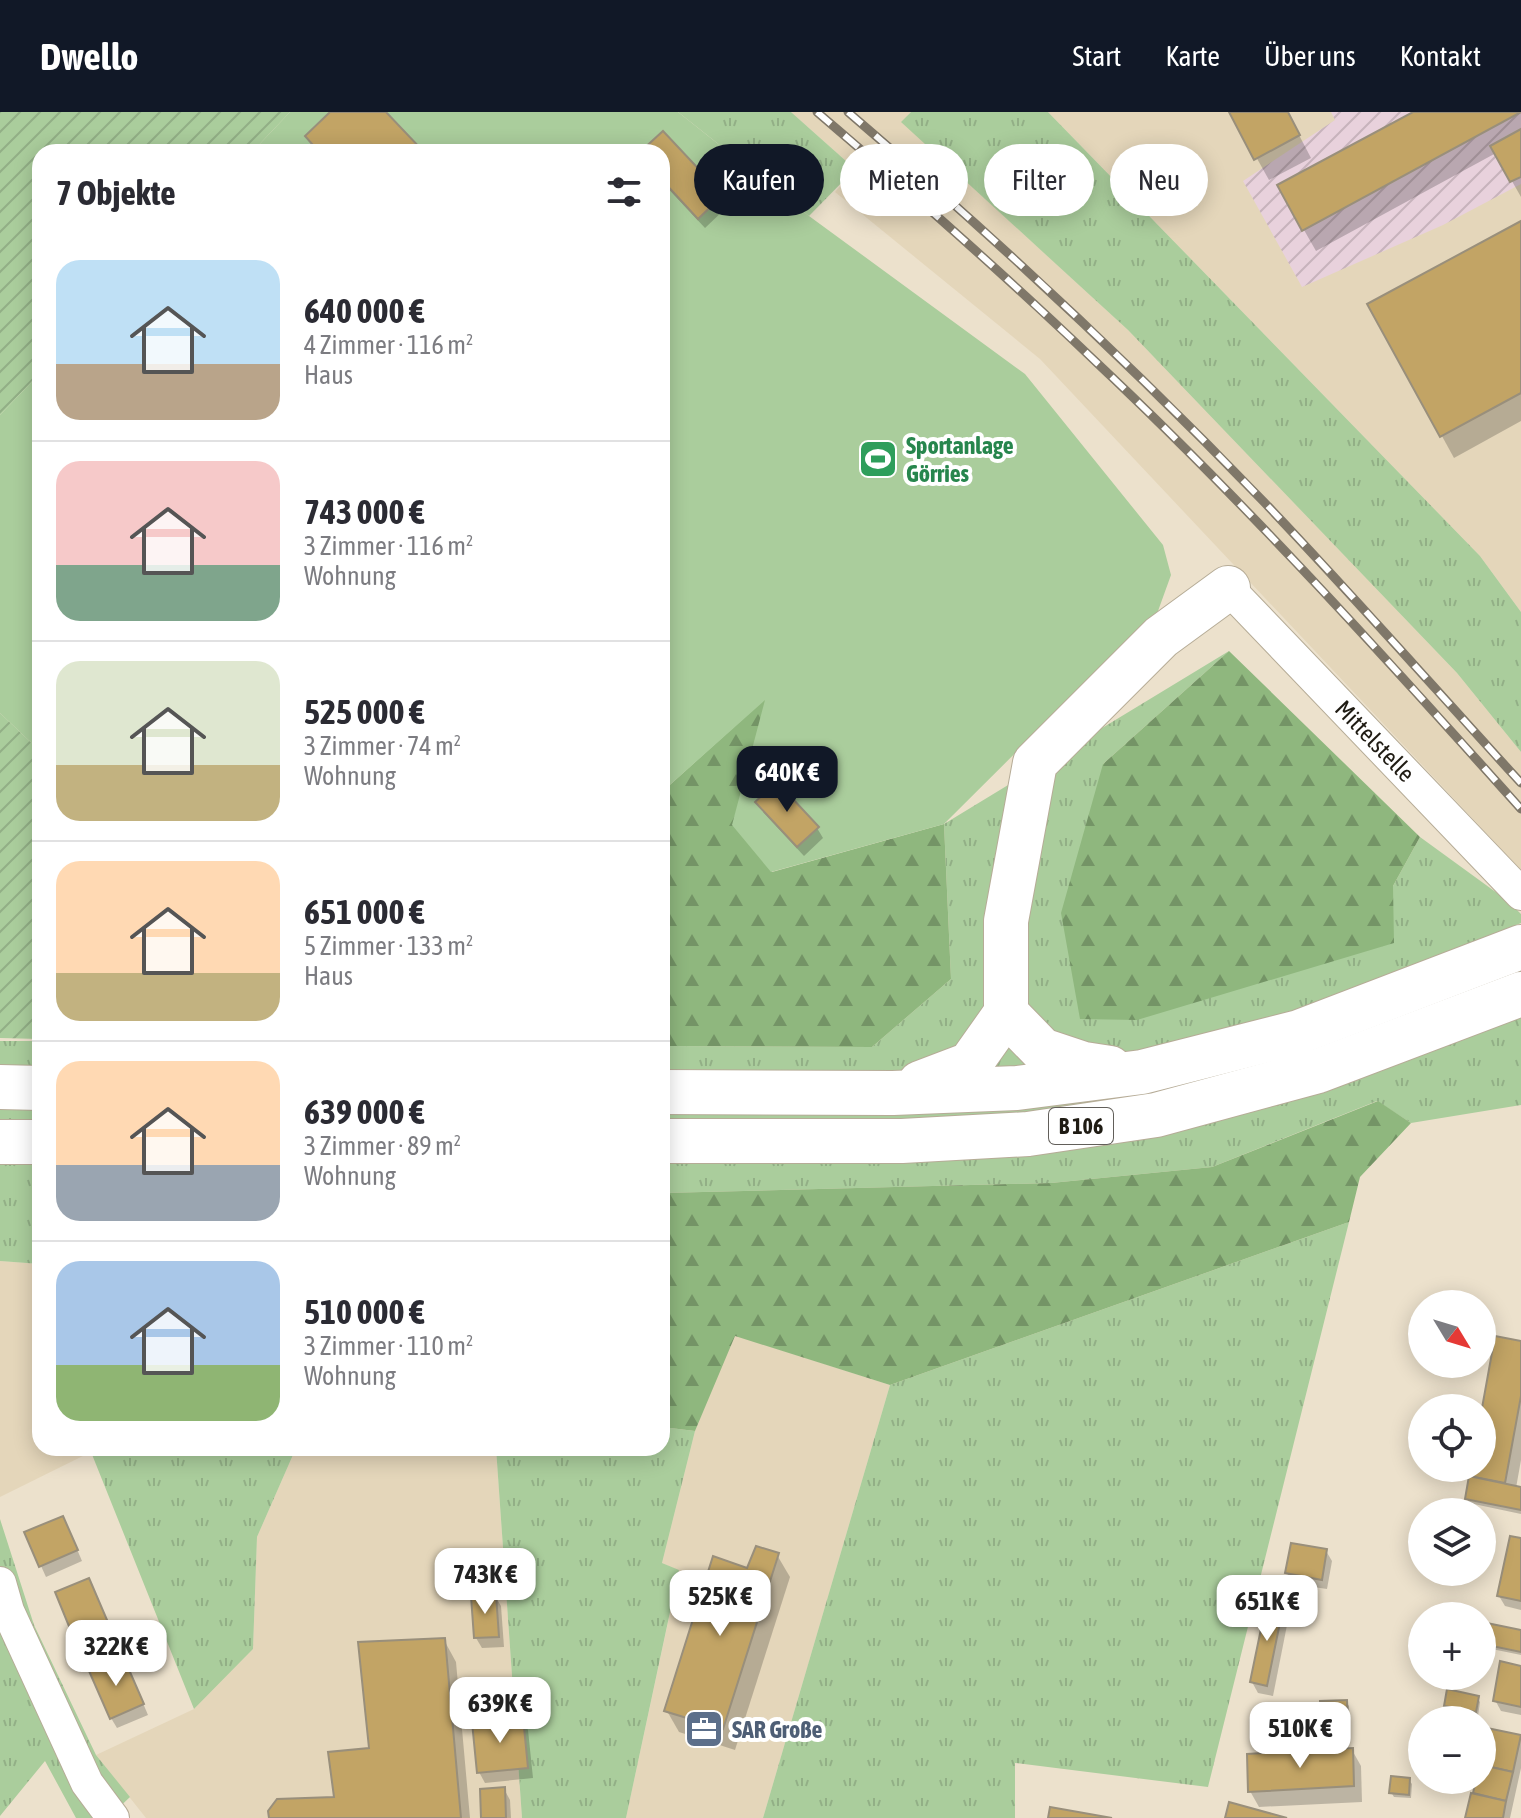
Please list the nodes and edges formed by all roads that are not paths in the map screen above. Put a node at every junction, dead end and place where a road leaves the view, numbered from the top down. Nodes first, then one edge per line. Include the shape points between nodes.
1 (1228, 588) joint
2 (1521, 894) edge
3 (1521, 947) edge
4 (1502, 1002) edge
5 (1006, 1013) junction
6 (1142, 1072) junction
7 (0, 1087) edge
8 (32, 1088) edge
9 (670, 1092) edge
10 (893, 1093) junction
11 (670, 1141) edge
12 (0, 1583) edge
13 (113, 1818) edge

1 - 2 street, Mittelstelle
1 - 5 highway via 1161,637 1035,763 1006,921
3 - 6 highway, B 106 via 1299,1032
4 - 11 highway, B 106 via 1318,1071 1156,1115 1028,1134 902,1141
5 - 6 highway via 1042,1050 1084,1064
5 - 10 highway via 970,1064
6 - 10 highway, B 106 via 1017,1088
7 - 8 highway
9 - 10 highway, B 106
12 - 13 street via 87,1783

